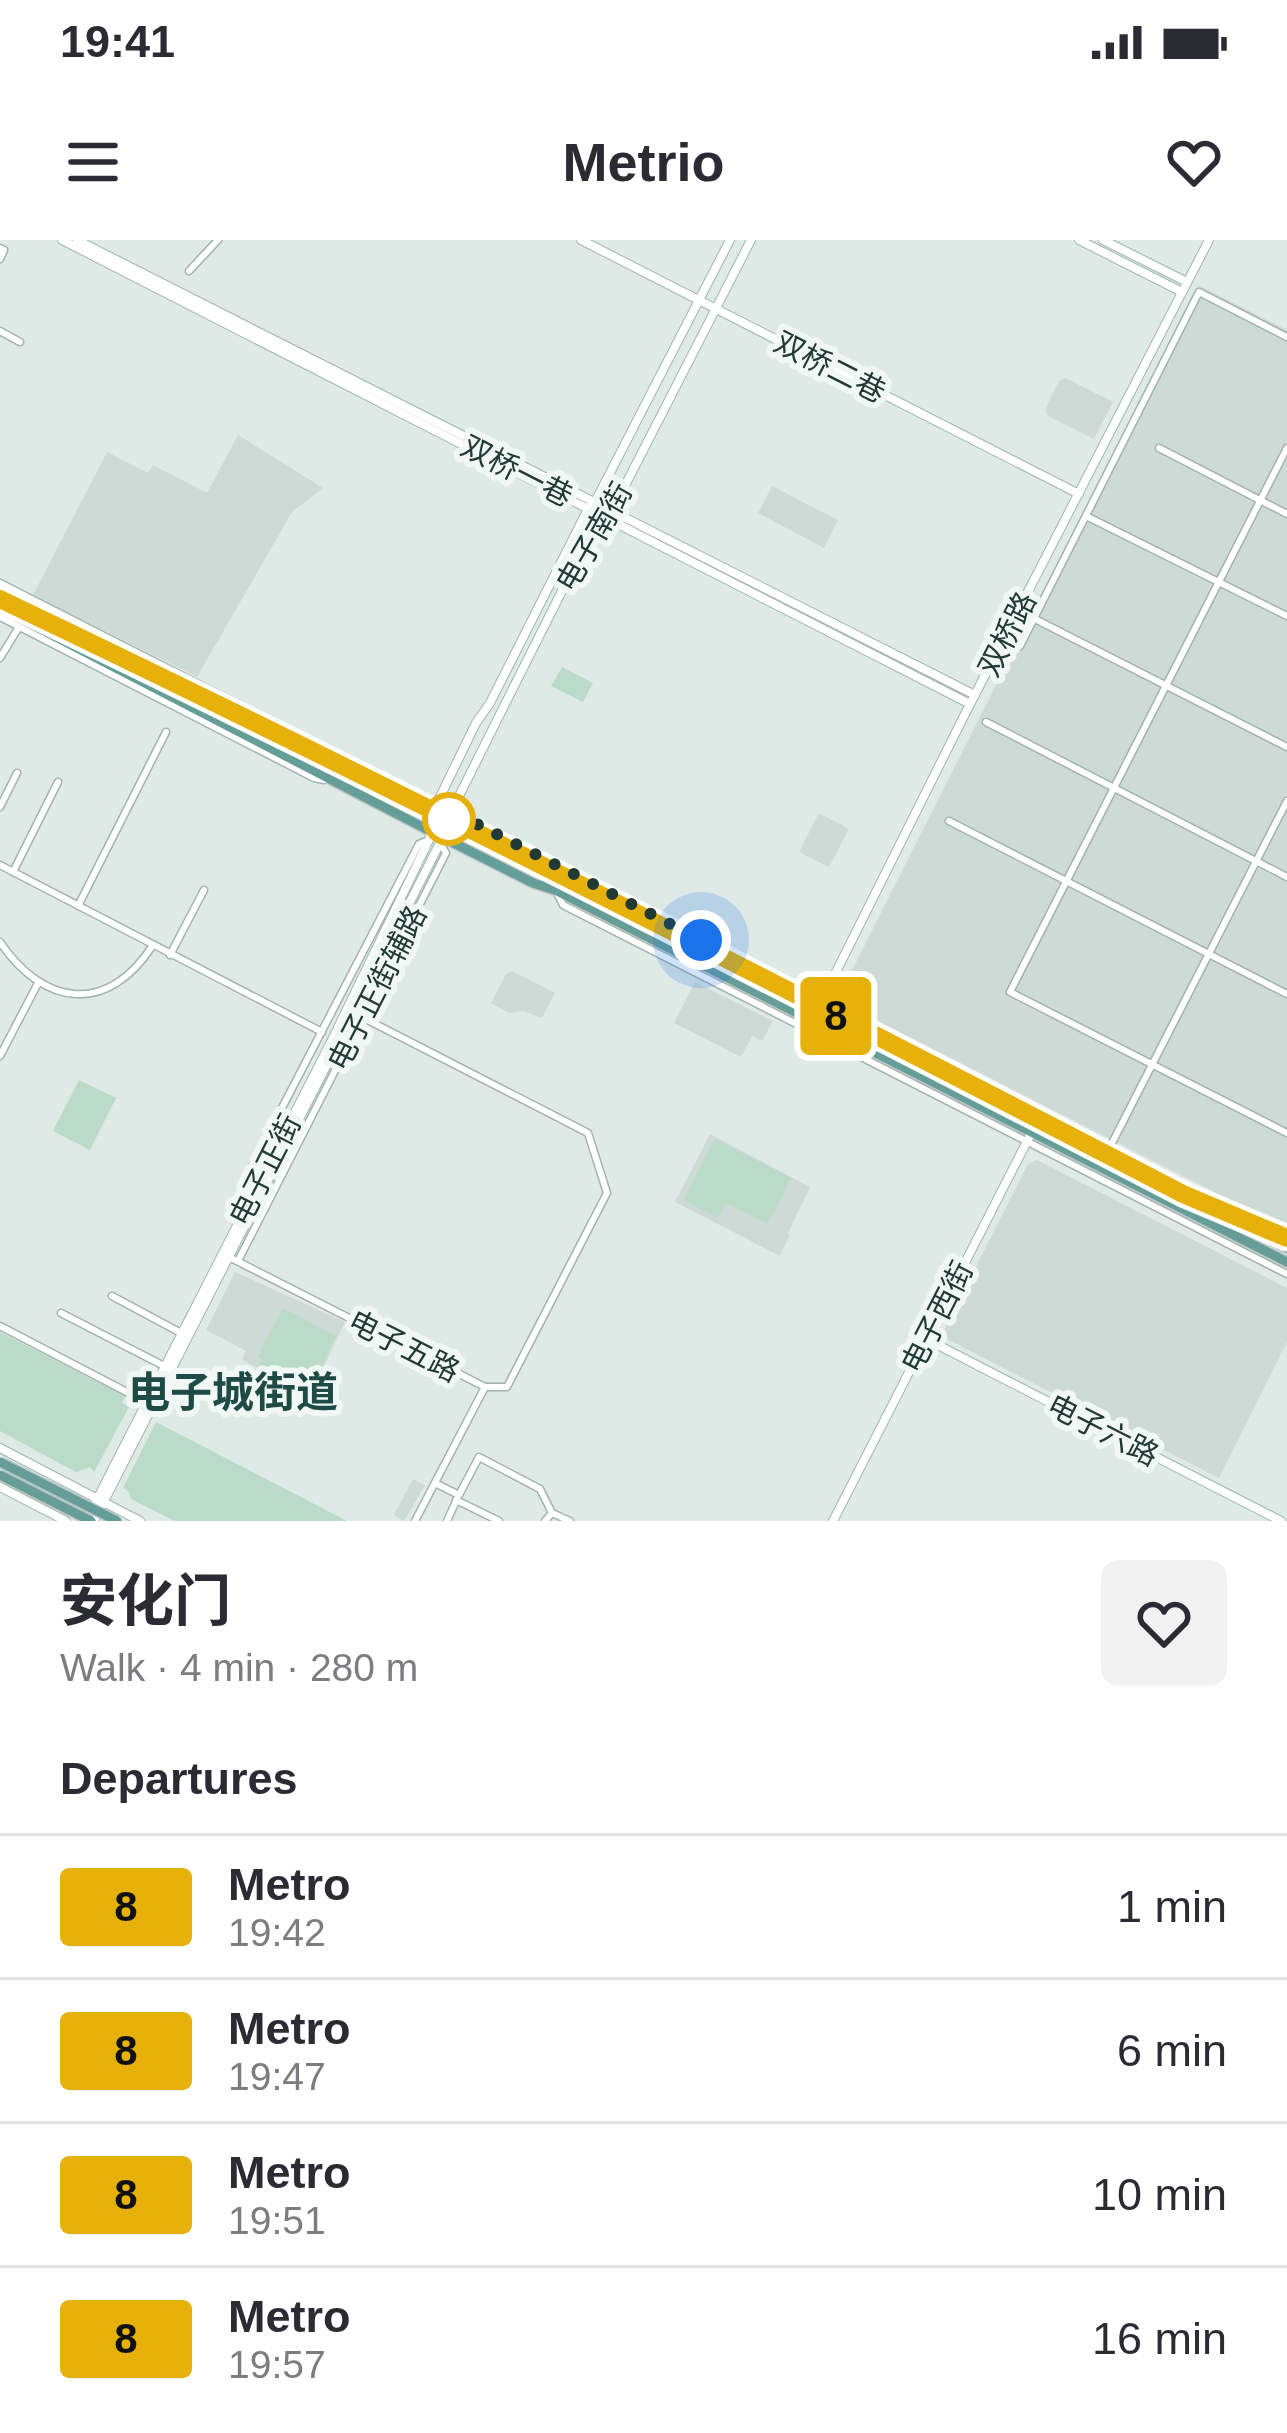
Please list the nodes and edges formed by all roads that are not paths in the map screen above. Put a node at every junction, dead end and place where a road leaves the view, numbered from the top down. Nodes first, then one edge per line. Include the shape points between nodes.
1 (62, 240) edge
2 (77, 240) edge
3 (218, 240) edge
4 (581, 240) edge
5 (730, 240) edge
6 (751, 240) edge
7 (1079, 240) edge
8 (1103, 240) edge
9 (1209, 240) edge
10 (0, 248) edge
11 (0, 259) edge
12 (189, 272) dead end
13 (1187, 282) junction
14 (1182, 292) junction
15 (699, 300) junction
16 (716, 309) junction
17 (0, 331) edge
18 (1287, 338) edge
19 (20, 341) dead end
20 (1159, 448) dead end
21 (1287, 448) edge
22 (1079, 494) junction
23 (1260, 500) junction
24 (592, 505) junction
25 (613, 509) junction
26 (1287, 514) edge
27 (601, 515) junction
28 (1086, 516) junction
29 (1218, 581) junction
30 (0, 583) edge
31 (0, 595) edge
32 (0, 613) edge
33 (1287, 616) edge
34 (1034, 619) junction
35 (19, 627) junction
36 (1020, 646) dead end
37 (117, 649) junction
38 (0, 658) edge
39 (1165, 686) junction
40 (973, 700) junction
41 (986, 722) dead end
42 (166, 732) dead end
43 (1287, 747) edge
44 (17, 773) dead end
45 (58, 782) dead end
46 (333, 782) junction
47 (1114, 790) junction
48 (1287, 801) edge
49 (0, 807) edge
50 (435, 809) junction
51 (449, 816) junction
52 (950, 821) dead end
53 (436, 838) junction
54 (1256, 862) junction
55 (1, 867) edge
56 (13, 872) junction
57 (1287, 877) edge
58 (1066, 882) junction
59 (204, 890) dead end
60 (78, 906) junction
61 (0, 942) edge
62 (153, 945) junction
63 (1209, 954) junction
64 (170, 955) junction
65 (37, 983) junction
66 (1287, 994) edge
67 (358, 1015) junction
68 (814, 1015) junction
69 (332, 1037) junction
70 (0, 1056) edge
71 (1153, 1064) junction
72 (1034, 1127) junction
73 (1287, 1133) edge
74 (1107, 1152) junction
75 (1287, 1239) edge
76 (1287, 1248) edge
77 (230, 1257) junction
78 (1287, 1262) edge
79 (1287, 1274) edge
80 (112, 1296) dead end
81 (61, 1313) dead end
82 (0, 1326) edge
83 (182, 1333) junction
84 (926, 1339) junction
85 (164, 1366) junction
86 (485, 1387) junction
87 (146, 1402) junction
88 (0, 1448) edge
89 (0, 1462) edge
90 (0, 1475) edge
91 (435, 1483) junction
92 (0, 1487) edge
93 (458, 1498) junction
94 (100, 1500) junction
95 (552, 1513) junction
96 (66, 1521) edge
97 (90, 1521) edge
98 (117, 1521) edge
99 (140, 1521) edge
100 (416, 1521) edge
101 (447, 1521) edge
102 (499, 1521) edge
103 (545, 1521) edge
104 (570, 1521) edge
105 (833, 1521) edge
106 (1281, 1521) edge

1 - 24 street, 双桥一巷
2 - 24 street, 双桥一巷
3 - 12 street
4 - 15 street, 双桥二巷
5 - 15 street, 电子南街
6 - 16 street, 电子南街
7 - 14 street
8 - 13 street
9 - 13 street, 双桥路
10 - 11 street
13 - 14 street, 双桥路
14 - 22 street, 双桥路
15 - 16 street, 双桥二巷
15 - 24 street, 电子南街
16 - 22 street, 双桥二巷
16 - 25 street, 电子南街
17 - 19 street
18 - 28 street via 1199,292
20 - 23 street
21 - 23 street
22 - 40 street, 双桥路
23 - 26 street
23 - 29 street
24 - 25 street, 双桥一巷
24 - 27 street, 双桥一巷
24 - 50 street, 电子南街
25 - 27 street, 电子南街
25 - 40 street, 双桥一巷
27 - 40 street, 双桥一巷
27 - 51 street, 电子南街
28 - 29 street
28 - 34 street
29 - 33 street
29 - 39 street
30 - 37 street
31 - 37 main road
32 - 35 street
32 - 46 main road
34 - 36 street
34 - 39 street
35 - 38 street
35 - 46 street
37 - 50 main road
39 - 43 street
39 - 47 street
40 - 68 street, 双桥路
41 - 47 street
42 - 60 street
44 - 49 street
45 - 56 street
46 - 53 main road
47 - 54 street
47 - 58 street
48 - 54 street
50 - 51 main road
50 - 53 street, 电子正街
51 - 53 street, 电子南街
51 - 68 main road
52 - 58 street
53 - 67 street, 电子正街
53 - 68 main road
53 - 69 street, 电子正街
54 - 57 street
54 - 63 street
55 - 56 street
56 - 60 street
58 - 63 street
58 - 71 street via 1010,992
59 - 64 street
60 - 62 street
61 - 65 street
62 - 64 street
62 - 65 street via 110,990 68,993
63 - 66 street
63 - 71 street
64 - 69 street
65 - 70 street
67 - 69 street, 电子正街
67 - 77 street, 电子正街辅路
67 - 86 street, 电子五路 via 588,1133 607,1193 507,1387
68 - 72 main road
68 - 72 street
69 - 77 street, 电子正街
69 - 77 street, 电子正街
71 - 73 street
71 - 74 street
72 - 74 main road
72 - 78 main road
72 - 79 street
72 - 84 street, 电子西街
74 - 75 street
74 - 76 main road
77 - 83 street, 电子正街
77 - 86 street, 电子五路
77 - 94 street, 电子正街
80 - 83 street
81 - 85 street
82 - 87 street
83 - 85 street, 电子正街
84 - 105 street, 电子西街
84 - 106 street, 电子六路
85 - 87 street, 电子正街
86 - 91 street
87 - 94 street, 电子正街
88 - 94 street
89 - 98 main road, bridge
90 - 97 main road, bridge
91 - 93 street
91 - 100 street
92 - 96 street
93 - 95 street via 479,1457 540,1489
93 - 101 street
93 - 102 street
94 - 97 street, 电子正街
94 - 99 street
95 - 103 street
95 - 104 street

